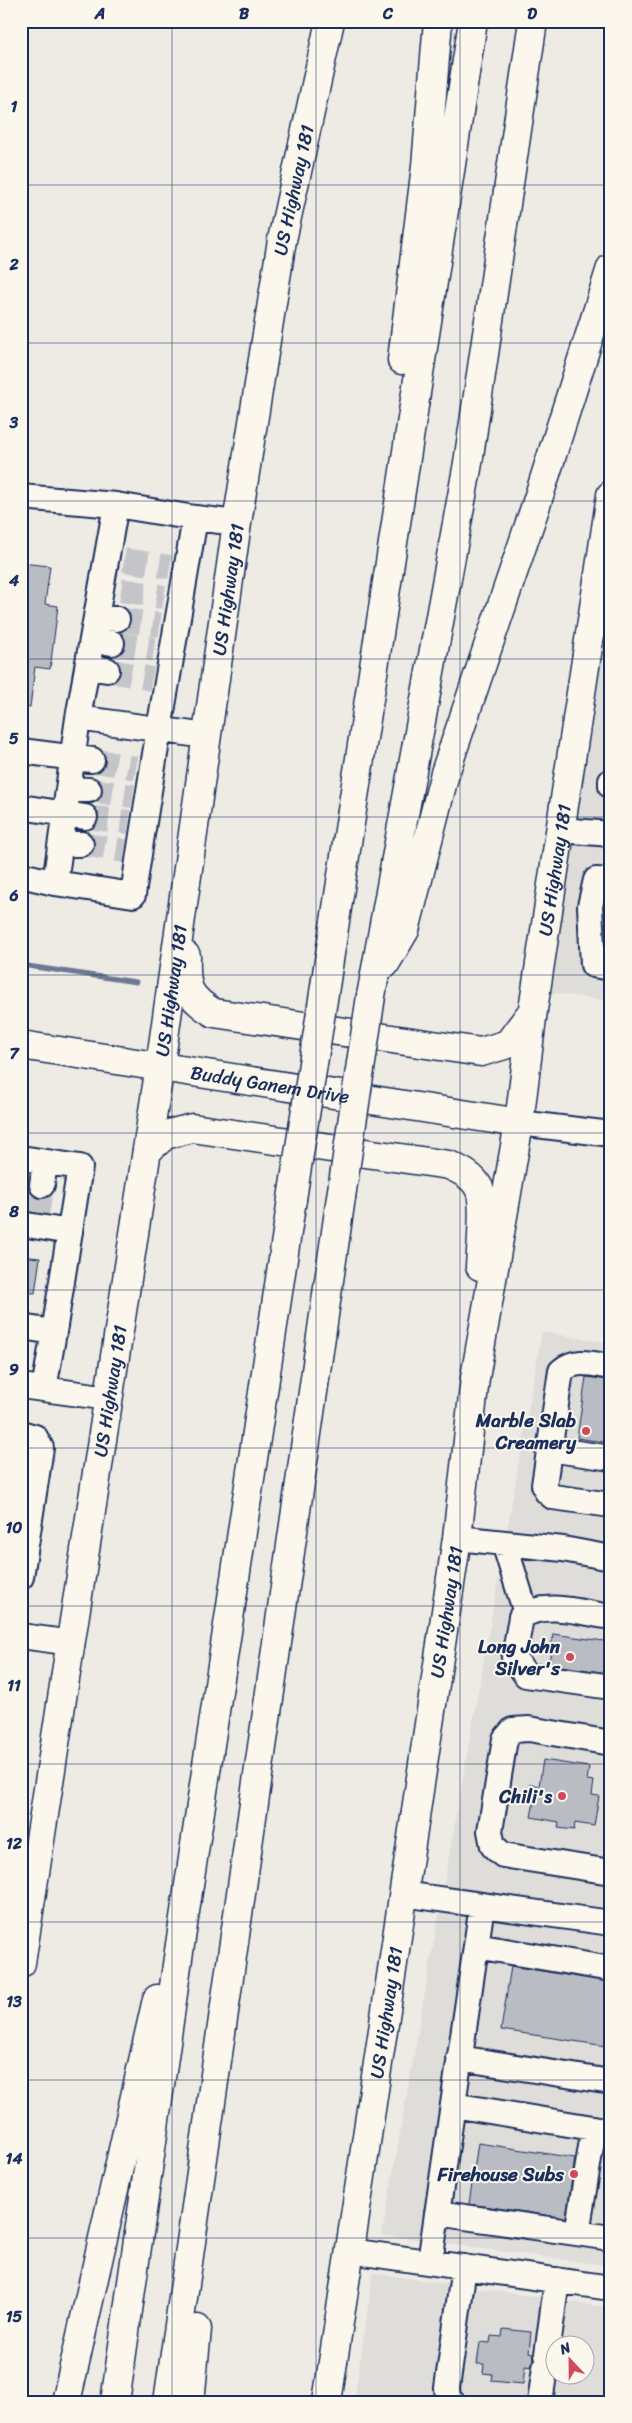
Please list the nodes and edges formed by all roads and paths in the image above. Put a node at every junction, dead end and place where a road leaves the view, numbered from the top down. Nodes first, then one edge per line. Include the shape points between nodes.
1 (330, 21) edge
2 (438, 21) edge
3 (473, 21) edge
4 (533, 21) edge
5 (611, 268) edge
6 (611, 495) edge
7 (21, 497) edge
8 (116, 505) junction
9 (195, 518) junction
10 (396, 518) junction
11 (237, 523) junction
12 (78, 718) junction
13 (160, 730) junction
14 (206, 736) junction
15 (21, 751) edge
16 (83, 759) junction
17 (611, 781) edge
18 (611, 786) edge
19 (21, 806) edge
20 (75, 815) junction
21 (560, 830) junction
22 (611, 834) edge
23 (188, 864) junction
24 (21, 875) edge
25 (611, 881) edge
26 (55, 883) junction
27 (611, 968) edge
28 (373, 988) junction
29 (533, 1010) junction
30 (21, 1045) edge
31 (160, 1066) junction
32 (520, 1123) junction
33 (611, 1134) edge
34 (146, 1151) junction
35 (21, 1158) edge
36 (45, 1162) junction
37 (42, 1185) tunnel mouth
38 (31, 1221) edge
39 (70, 1232) junction
40 (21, 1327) edge
41 (54, 1332) junction
42 (611, 1367) edge
43 (475, 1378) junction
44 (21, 1386) edge
45 (44, 1389) junction
46 (109, 1398) junction
47 (21, 1433) edge
48 (549, 1449) junction
49 (611, 1458) edge
50 (611, 1505) edge
51 (457, 1538) junction
52 (504, 1543) junction
53 (611, 1558) edge
54 (21, 1578) edge
55 (526, 1614) junction
56 (611, 1617) edge
57 (21, 1636) edge
58 (72, 1643) junction
59 (611, 1687) edge
60 (611, 1742) edge
61 (611, 1872) edge
62 (403, 1894) junction
63 (482, 1905) junction
64 (611, 1923) edge
65 (476, 1946) junction
66 (178, 1958) junction
67 (21, 1963) edge
68 (611, 1969) edge
69 (459, 2058) junction
70 (611, 2082) edge
71 (453, 2105) junction
72 (603, 2130) edge
73 (202, 2175) junction
74 (437, 2213) junction
75 (611, 2219) edge
76 (611, 2230) edge
77 (577, 2233) junction
78 (611, 2238) edge
79 (350, 2251) junction
80 (430, 2262) junction
81 (464, 2267) junction
82 (557, 2280) junction
83 (611, 2288) edge
84 (66, 2402) edge
85 (115, 2402) edge
86 (168, 2402) edge
87 (190, 2402) edge
88 (327, 2402) edge
89 (452, 2402) edge
90 (540, 2402) edge

1 - 11 main road, US Highway 181 via 282,240
2 - 10 main road via 426,166 387,471
3 - 10 main road
4 - 28 main road via 468,463
5 - 28 main road via 537,502 445,773 405,930
6 - 21 main road, US Highway 181
7 - 8 street
8 - 9 street
8 - 12 street via 115,559 104,630 97,669
9 - 11 street
9 - 13 street via 178,569 164,650
10 - 66 main road, bridge
11 - 14 main road, US Highway 181
12 - 13 street
12 - 16 street
13 - 14 street
13 - 26 street via 145,768 132,852 132,895
14 - 23 main road, US Highway 181
15 - 16 street
16 - 20 street
17 - 18 street
19 - 20 street
20 - 26 street via 71,843
21 - 22 street
21 - 29 main road, US Highway 181
23 - 29 main road via 185,982 202,1006 214,1013 481,1052 508,1044
23 - 31 main road, US Highway 181
24 - 26 street
25 - 27 street via 596,880 590,906 593,965
28 - 73 main road, bridge
29 - 32 main road, US Highway 181
30 - 31 main road, Buddy Ganem Drive
31 - 32 main road, Buddy Ganem Drive
31 - 34 main road, US Highway 181
32 - 33 street
32 - 43 main road, US Highway 181
34 - 43 main road via 165,1135 192,1128 449,1164 464,1171 480,1189 482,1215
34 - 46 main road, US Highway 181
35 - 36 street
36 - 37 street
36 - 39 street via 80,1167
38 - 39 street
39 - 41 street
40 - 41 street
41 - 45 street
42 - 48 street via 578,1362 561,1371
43 - 51 main road, US Highway 181
44 - 45 street
45 - 46 street
46 - 58 main road, US Highway 181
47 - 54 street via 36,1437 41,1448
48 - 49 street
48 - 50 street via 544,1485 547,1492 553,1497
51 - 52 street
51 - 62 main road, US Highway 181
52 - 53 street
52 - 55 street
55 - 56 street via 546,1608
55 - 59 street via 521,1617 514,1658 526,1675
57 - 58 street
58 - 67 main road, US Highway 181
60 - 61 street via 529,1729 513,1730 505,1739 490,1831 493,1846 503,1856
62 - 63 street
62 - 79 main road, US Highway 181
63 - 64 street
63 - 65 street
65 - 68 street
65 - 69 street
66 - 84 main road via 154,2006
66 - 85 main road
69 - 70 street
69 - 71 street
71 - 72 street
71 - 74 street
72 - 77 street
73 - 86 main road
73 - 87 main road via 201,2282
74 - 77 street
74 - 80 street
75 - 76 street
77 - 78 street
79 - 80 street
79 - 88 main road, US Highway 181
80 - 81 street
81 - 82 street
81 - 89 street via 447,2388
82 - 83 street
82 - 90 street

